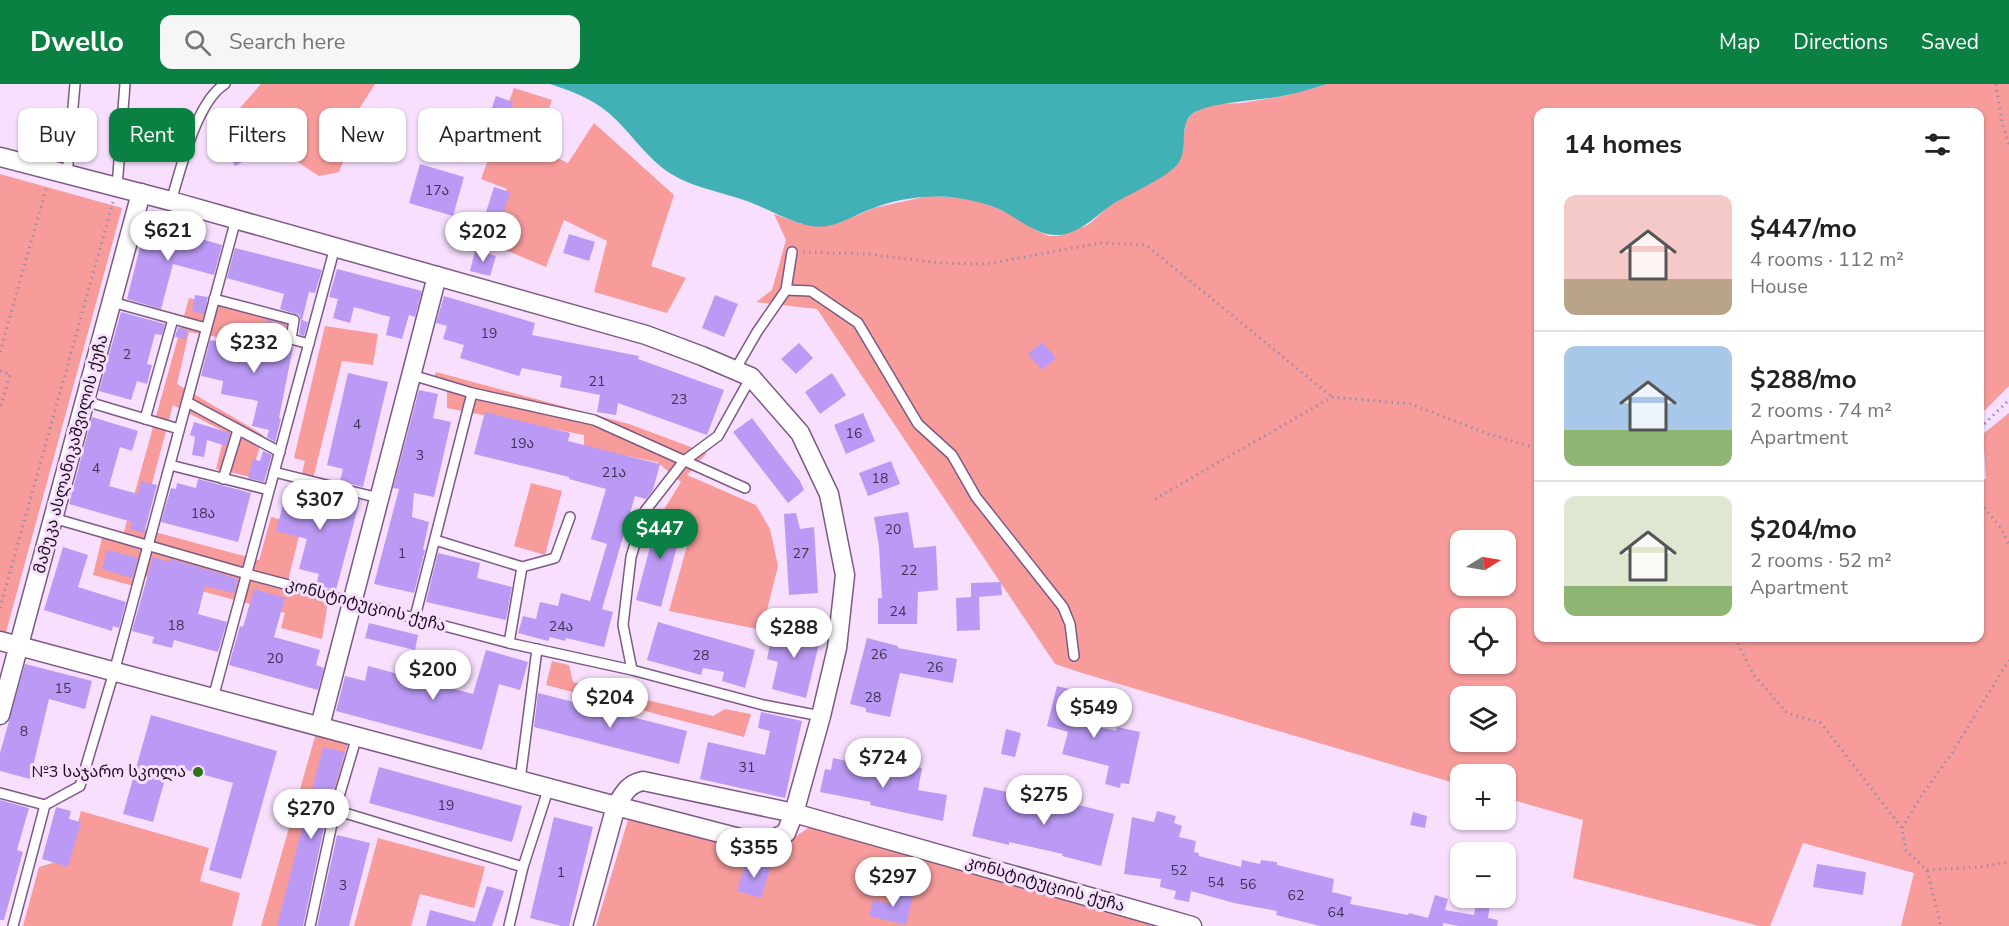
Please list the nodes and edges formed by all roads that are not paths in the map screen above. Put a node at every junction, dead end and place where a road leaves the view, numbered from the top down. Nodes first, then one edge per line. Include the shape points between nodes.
1 (75, 84) edge
2 (125, 84) edge
3 (225, 84) edge
4 (0, 157) edge
5 (59, 172) junction
6 (117, 187) junction
7 (141, 194) junction
8 (171, 201) junction
9 (236, 219) junction
10 (335, 247) junction
11 (792, 252) road end
12 (437, 276) junction
13 (786, 290) junction
14 (214, 299) junction
15 (112, 302) junction
16 (173, 319) junction
17 (206, 328) junction
18 (309, 344) junction
19 (743, 374) junction
20 (412, 375) junction
21 (472, 393) junction
22 (85, 401) junction
23 (187, 402) junction
24 (145, 419) junction
25 (179, 429) junction
26 (238, 430) junction
27 (280, 452) junction
28 (684, 461) junction
29 (170, 465) junction
30 (274, 472) junction
31 (223, 479) junction
32 (745, 488) dead end
33 (269, 490) junction
34 (379, 498) junction
35 (570, 517) dead end
36 (53, 518) junction
37 (435, 540) junction
38 (149, 545) junction
39 (522, 567) junction
40 (247, 574) junction
41 (352, 603) junction
42 (415, 617) junction
43 (0, 641) edge
44 (509, 644) junction
45 (19, 646) junction
46 (537, 649) junction
47 (1074, 656) dead end
48 (632, 670) junction
49 (114, 672) junction
50 (213, 698) junction
51 (0, 714) edge
52 (821, 716) junction
53 (320, 726) junction
54 (357, 736) junction
55 (520, 780) junction
56 (549, 788) junction
57 (0, 793) edge
58 (45, 805) junction
59 (616, 806) junction
60 (335, 810) junction
61 (794, 813) junction
62 (524, 867) junction
63 (14, 926) edge
64 (310, 926) edge
65 (509, 926) edge
66 (583, 926) edge
67 (1192, 926) edge

1 - 5 lane
2 - 6 lane
3 - 8 lane via 215,90 195,126
4 - 5 street
5 - 6 street
6 - 7 street
7 - 8 street
7 - 15 street, მამუკა ასლანიკაშვილის ქუჩა
8 - 9 street
9 - 10 street
9 - 14 lane
10 - 12 street
10 - 18 lane
11 - 13 lane
12 - 19 street via 646,335
12 - 20 street
13 - 19 lane
13 - 47 lane via 811,291 858,323 918,424 952,455 976,497 1063,607 1070,624
14 - 17 lane
14 - 18 lane via 294,320 291,339
15 - 16 lane
15 - 22 street, მამუკა ასლანიკაშვილის ქუჩა
16 - 17 lane
16 - 24 lane
17 - 23 lane
18 - 27 lane
19 - 28 lane via 718,436
19 - 52 street via 800,434 829,494 845,575 837,648
20 - 21 lane
20 - 34 street
21 - 28 lane via 594,420
21 - 37 lane
22 - 24 lane
22 - 36 street, მამუკა ასლანიკაშვილის ქუჩა
23 - 25 lane
23 - 26 lane
24 - 25 lane
25 - 29 lane
26 - 27 lane
26 - 31 lane
27 - 30 lane
28 - 32 lane
28 - 48 lane via 645,511 631,557 623,625
29 - 31 lane
29 - 38 lane
30 - 33 lane
30 - 34 lane
31 - 33 lane
33 - 40 lane
34 - 41 street
35 - 39 lane via 555,558
36 - 38 lane, კონსტიტუციის ქუჩა
36 - 45 street, მამუკა ასლანიკაშვილის ქუჩა
37 - 39 lane
37 - 42 lane
38 - 40 lane, კონსტიტუციის ქუჩა
38 - 49 lane
39 - 44 lane
40 - 41 lane, კონსტიტუციის ქუჩა
40 - 50 lane
41 - 42 lane, კონსტიტუციის ქუჩა
41 - 53 street
42 - 44 lane, კონსტიტუციის ქუჩა
43 - 45 street
44 - 46 lane, კონსტიტუციის ქუჩა
45 - 49 street
45 - 51 street, მამუკა ასლანიკაშვილის ქუჩა
46 - 48 lane, კონსტიტუციის ქუჩა
46 - 55 lane
48 - 52 lane, კონსტიტუციის ქუჩა via 763,705
49 - 50 street
49 - 58 lane via 80,786
50 - 53 street
52 - 61 street
53 - 54 street
54 - 55 street
54 - 60 lane
55 - 56 street
56 - 59 street
56 - 62 lane
57 - 58 lane
58 - 63 lane
59 - 61 street, კონსტიტუციის ქუჩა via 627,788 643,781
59 - 61 street via 754,842 767,842 786,833
59 - 66 street
60 - 62 lane
60 - 64 lane
61 - 67 street, კონსტიტუციის ქუჩა
62 - 65 lane

